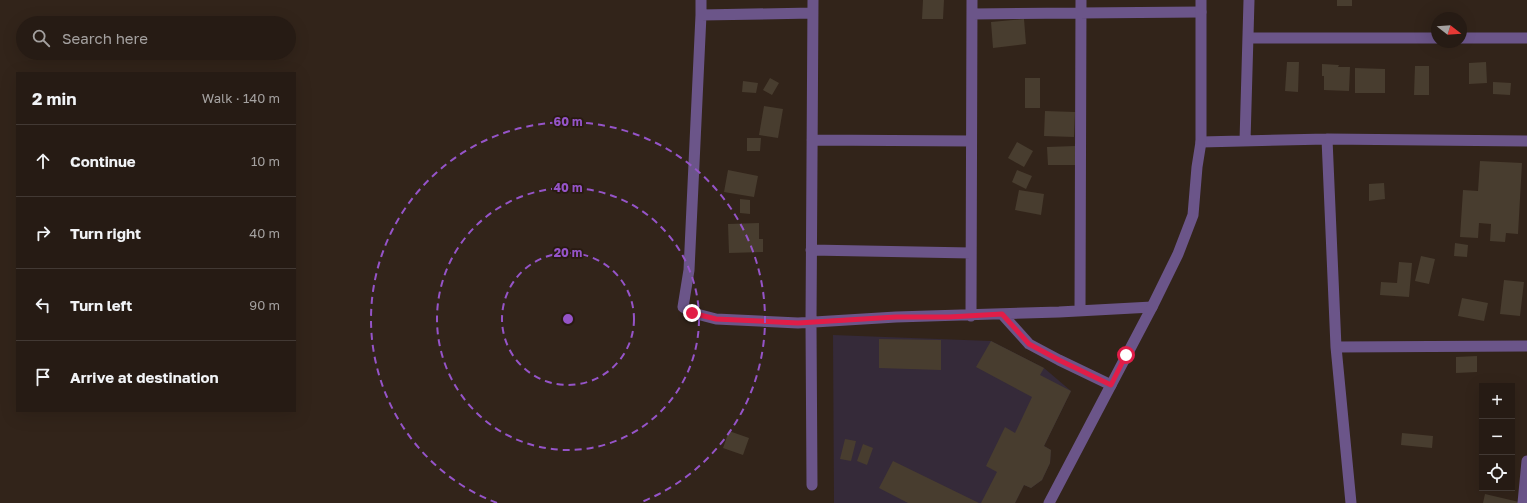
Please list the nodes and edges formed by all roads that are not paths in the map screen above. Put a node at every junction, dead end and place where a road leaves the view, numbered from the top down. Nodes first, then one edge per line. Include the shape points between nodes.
1 (701, 0) edge
2 (813, 0) edge
3 (972, 0) edge
4 (1081, 0) edge
5 (1201, 0) edge
6 (1249, 0) edge
7 (1201, 12) junction
8 (813, 13) junction
9 (1081, 13) junction
10 (972, 14) junction
11 (701, 15) junction
12 (1249, 38) junction
13 (1431, 38) edge
14 (1467, 38) edge
15 (1527, 38) edge
16 (812, 140) junction
17 (1327, 140) junction
18 (971, 141) junction
19 (1246, 141) junction
20 (1527, 141) edge
21 (1201, 142) junction
22 (811, 250) junction
23 (971, 253) junction
24 (1152, 307) junction
25 (1080, 311) junction
26 (1002, 314) junction
27 (971, 316) junction
28 (811, 323) junction
29 (1527, 346) edge
30 (1336, 347) junction
31 (1111, 385) junction
32 (1527, 461) edge
33 (812, 485) dead end
34 (1049, 503) edge
35 (1351, 503) edge
36 (1523, 503) edge

1 - 11 street
2 - 8 street
3 - 10 street
4 - 9 street
5 - 7 street
6 - 12 street
7 - 9 street
7 - 21 street
8 - 11 street
8 - 16 street
9 - 10 street
9 - 25 street
10 - 18 street
11 - 28 street via 689,270 683,307 692,313 716,319
12 - 13 street
12 - 19 street
14 - 15 street
16 - 18 street
16 - 22 street
17 - 19 street
17 - 20 street
17 - 30 street
18 - 23 street
19 - 21 street
21 - 24 street via 1193,215 1178,254
22 - 23 street
22 - 28 street
23 - 27 street
24 - 25 street
24 - 31 street
25 - 26 street
26 - 27 street
26 - 31 street via 1029,344
27 - 28 street via 896,317
28 - 33 street
29 - 30 street
30 - 35 street
31 - 34 street
32 - 36 street

